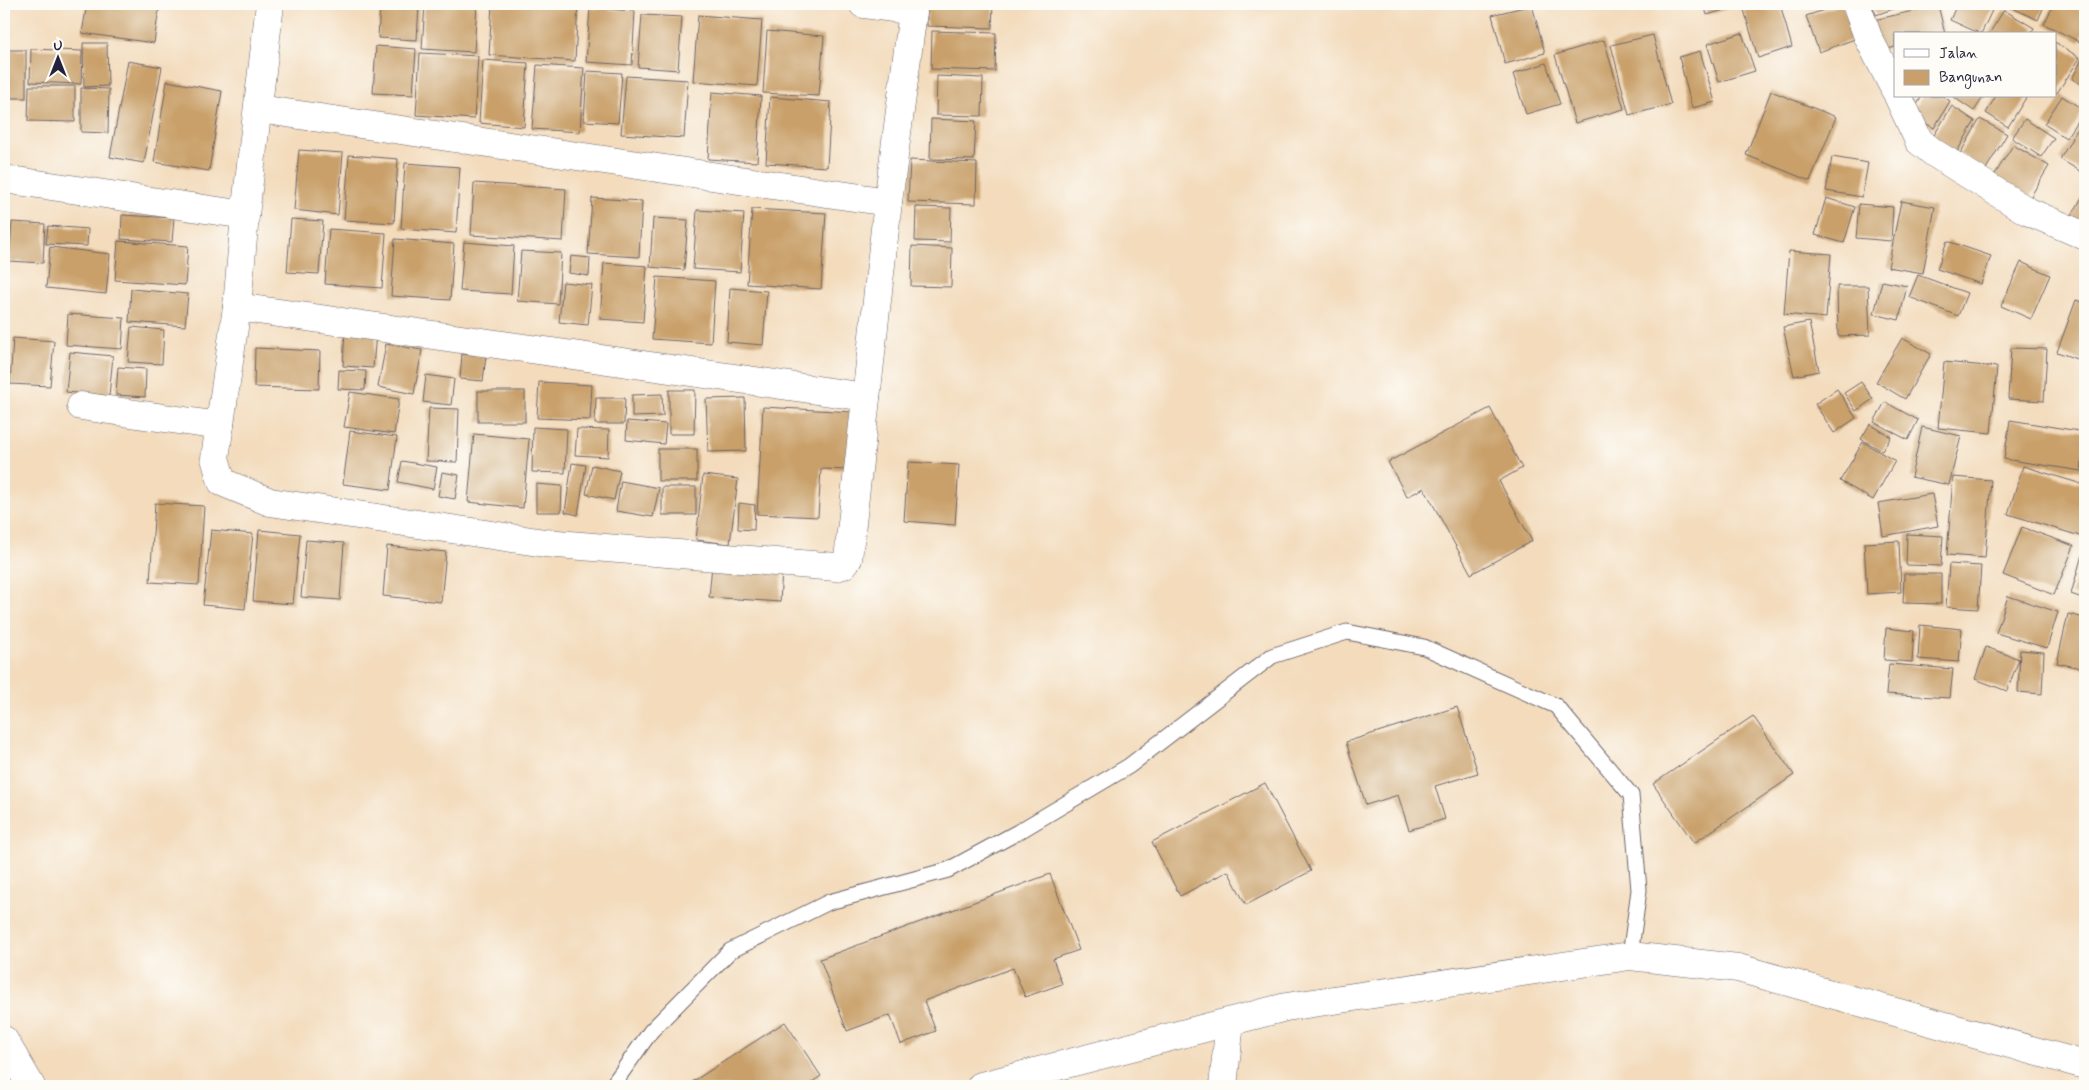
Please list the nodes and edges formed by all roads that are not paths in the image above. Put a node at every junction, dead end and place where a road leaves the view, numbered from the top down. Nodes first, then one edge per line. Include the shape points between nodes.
1 (270, 4) edge
2 (864, 4) edge
3 (1856, 4) edge
4 (913, 8) edge
5 (1894, 88) edge
6 (1899, 98) edge
7 (260, 109) junction
8 (4, 179) edge
9 (888, 202) junction
10 (245, 215) junction
11 (2085, 236) edge
12 (237, 307) junction
13 (866, 397) junction
14 (80, 406) dead end
15 (220, 426) junction
16 (1630, 956) junction
17 (1230, 1022) junction
18 (4, 1040) edge
19 (2085, 1065) edge
20 (31, 1086) edge
21 (612, 1086) edge
22 (981, 1086) edge
23 (1223, 1086) edge

1 - 7 street
2 - 4 street
3 - 5 street via 1868,37
4 - 9 street
6 - 11 street via 1919,141 1934,153 2027,211
7 - 9 street
7 - 10 street
8 - 10 street
9 - 13 street
10 - 12 street
12 - 13 street
12 - 15 street
13 - 15 street via 848,559 836,567 546,543 270,502 222,482 215,458
14 - 15 street
16 - 17 street via 1286,1007
16 - 19 street via 1738,968
16 - 21 lane via 1639,890 1631,795 1556,706 1424,647 1347,632 1272,656 1129,766 948,870 829,902 730,951 651,1031
17 - 22 street
17 - 23 street
18 - 20 street

